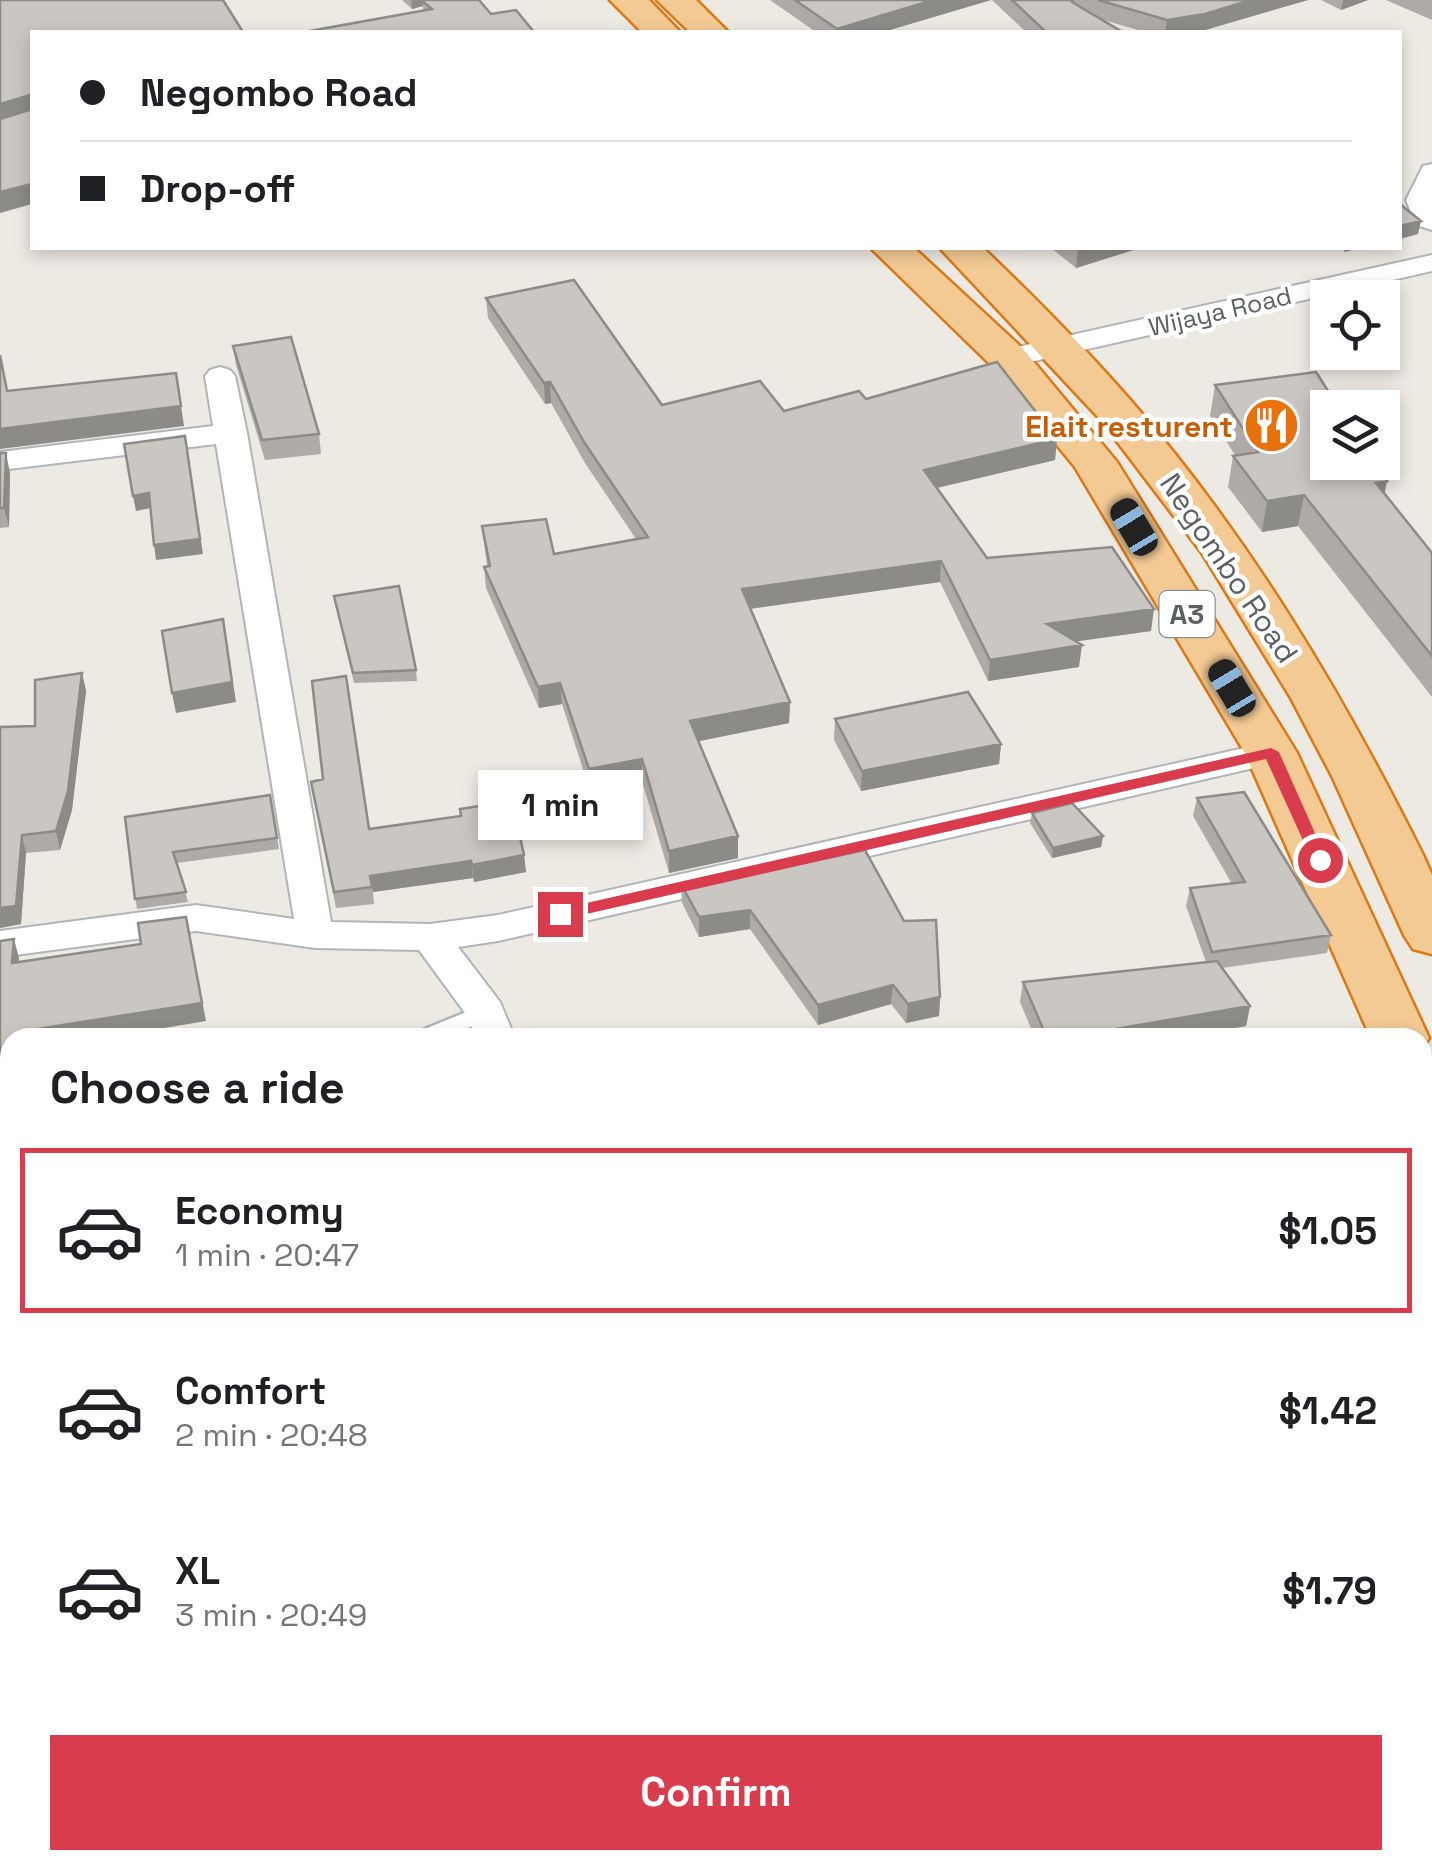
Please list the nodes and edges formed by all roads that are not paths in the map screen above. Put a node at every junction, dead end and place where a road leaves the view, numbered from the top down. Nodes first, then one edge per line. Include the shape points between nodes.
1 (628, 0) edge
2 (675, 0) edge
3 (660, 30) edge
4 (708, 30) edge
5 (1432, 172) edge
6 (1417, 204) edge
7 (893, 250) edge
8 (962, 250) edge
9 (1432, 263) edge
10 (1059, 346) junction
11 (1008, 358) junction
12 (220, 376) dead end
13 (232, 433) junction
14 (0, 461) edge
15 (1271, 752) junction
16 (1432, 934) edge
17 (315, 936) junction
18 (430, 937) junction
19 (0, 944) edge
20 (491, 1025) edge
21 (1395, 1028) edge

1 - 3 highway
2 - 4 highway
5 - 6 street
7 - 11 highway, Negombo Road / A3
8 - 10 highway, Negombo Road / A3
9 - 10 street, Wijaya Road
10 - 11 street, Wijaya Road
10 - 16 highway, Negombo Road / A3 via 1162,468 1274,627 1340,741
11 - 15 highway, Negombo Road / A3 via 1094,462
12 - 13 street
13 - 14 street
13 - 17 street
15 - 18 street via 622,901
15 - 21 highway, Negombo Road / A3
17 - 18 street
17 - 19 street via 196,918
18 - 20 street

